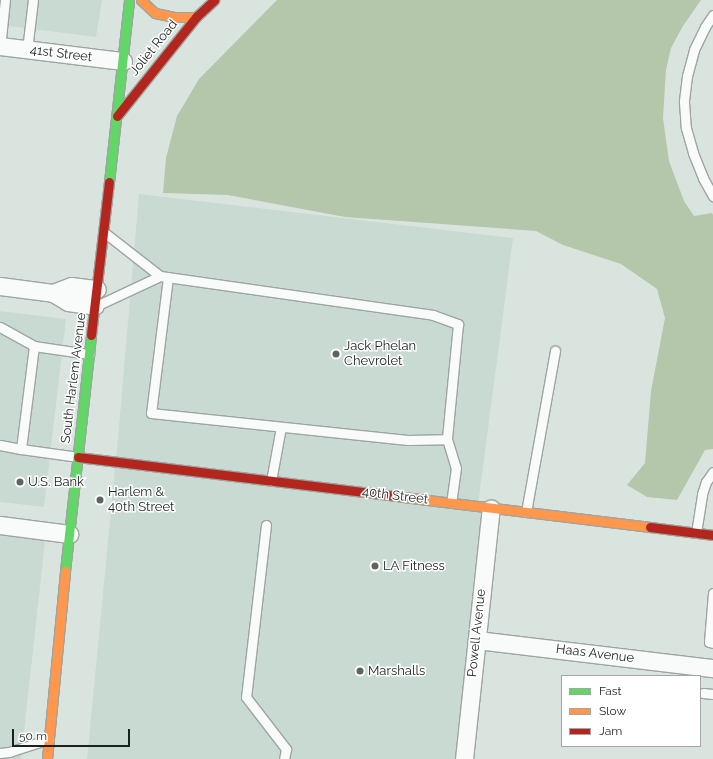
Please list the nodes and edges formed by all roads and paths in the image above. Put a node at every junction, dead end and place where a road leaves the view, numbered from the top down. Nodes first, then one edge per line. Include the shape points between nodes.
1 (4, 0) edge
2 (33, 0) edge
3 (129, 0) edge
4 (141, 0) edge
5 (214, 0) edge
6 (713, 15) edge
7 (196, 17) junction
8 (0, 46) edge
9 (0, 50) edge
10 (27, 50) junction
11 (123, 61) junction
12 (117, 116) junction
13 (713, 196) edge
14 (103, 233) junction
15 (164, 276) junction
16 (0, 286) edge
17 (97, 289) junction
18 (53, 293) junction
19 (95, 306) junction
20 (0, 327) edge
21 (34, 346) junction
22 (555, 351) dead end
23 (90, 354) junction
24 (281, 427) junction
25 (447, 439) junction
26 (0, 445) edge
27 (21, 449) junction
28 (78, 457) junction
29 (713, 472) edge
30 (271, 480) junction
31 (451, 503) junction
32 (491, 508) junction
33 (526, 512) junction
34 (0, 525) edge
35 (266, 525) dead end
36 (696, 533) junction
37 (69, 534) junction
38 (713, 535) edge
39 (713, 593) edge
40 (477, 640) junction
41 (713, 643) edge
42 (713, 668) edge
43 (703, 693) dead end
44 (713, 694) edge
45 (49, 739) junction
46 (0, 753) edge
47 (47, 759) edge
48 (284, 759) edge
49 (464, 759) edge

1 - 8 lane
2 - 10 lane
3 - 11 main road, South Harlem Avenue
4 - 7 main road via 154,13 174,17
5 - 7 main road, Joliet Road
6 - 13 lane via 694,50 684,102 686,128 693,153
7 - 12 main road, Joliet Road
8 - 9 lane
8 - 10 street, 41st Street
10 - 11 street, 41st Street
11 - 12 main road, South Harlem Avenue
12 - 14 main road, South Harlem Avenue
14 - 15 lane
14 - 17 main road, South Harlem Avenue
15 - 19 lane
15 - 24 lane via 151,413
15 - 25 lane via 433,315 458,324
16 - 18 street
17 - 18 street via 71,286
17 - 19 main road, South Harlem Avenue
18 - 19 street via 68,302
19 - 23 main road, South Harlem Avenue
20 - 21 lane
21 - 23 lane
21 - 27 lane
22 - 33 lane
23 - 28 main road, South Harlem Avenue
24 - 25 lane via 408,440
24 - 30 lane
25 - 31 lane via 456,468
26 - 27 lane
27 - 28 lane
28 - 30 main road, 40th Street
28 - 37 main road, South Harlem Avenue
29 - 36 lane via 702,494
30 - 31 main road, 40th Street
31 - 32 main road, 40th Street
32 - 33 main road, 40th Street
32 - 40 street, Powell Avenue
33 - 36 main road, 40th Street
34 - 37 street
35 - 48 lane via 246,697 286,749
36 - 38 main road, 40th Street
37 - 45 main road, South Harlem Avenue
39 - 41 lane via 709,642
40 - 42 street, Haas Avenue
40 - 49 street, Powell Avenue
43 - 44 lane
45 - 46 lane
45 - 47 main road, South Harlem Avenue

